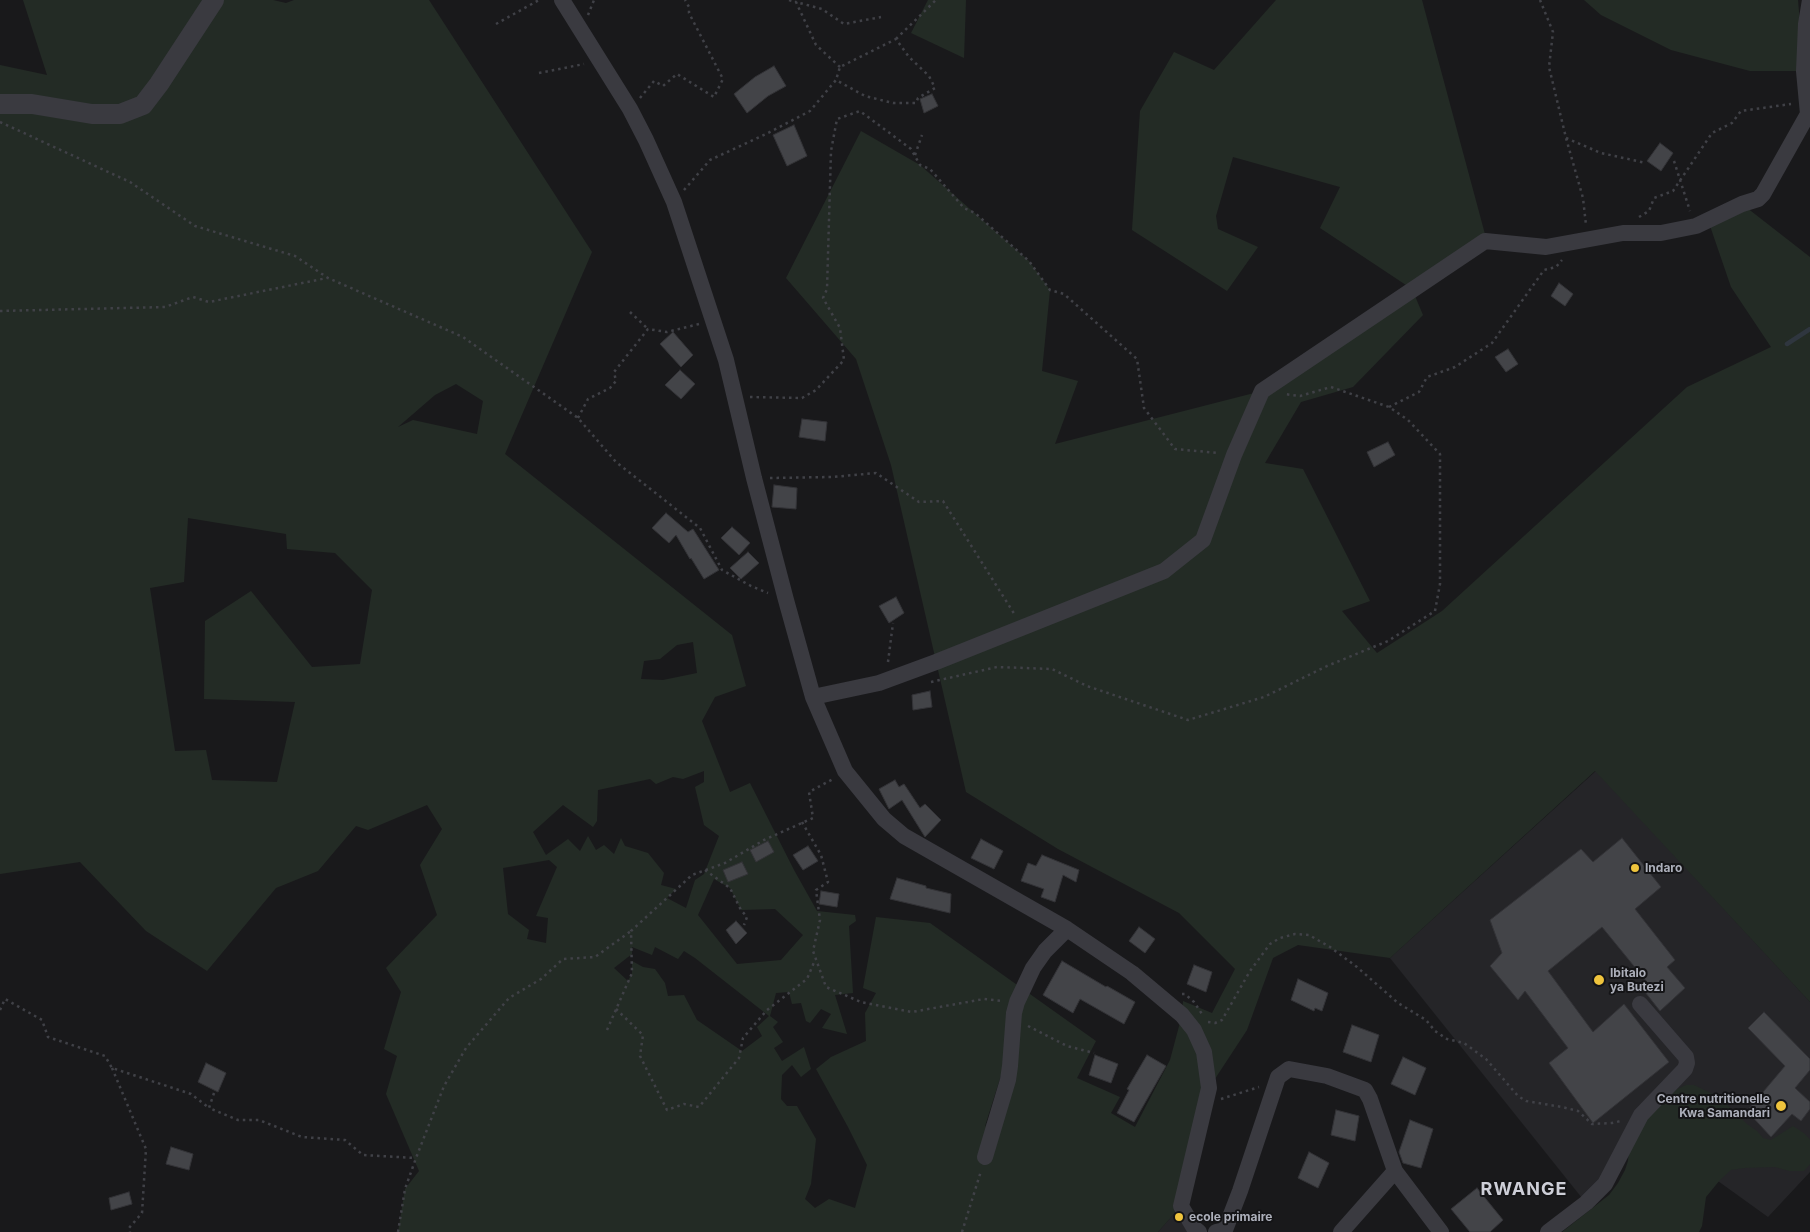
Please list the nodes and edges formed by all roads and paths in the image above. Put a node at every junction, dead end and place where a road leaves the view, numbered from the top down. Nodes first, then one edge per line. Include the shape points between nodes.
1 (214, 0) edge
2 (539, 0) edge
3 (562, 0) edge
4 (685, 0) edge
5 (789, 0) edge
6 (936, 0) edge
7 (1540, 0) edge
8 (1810, 0) edge
9 (796, 2) junction
10 (881, 17) dead end
11 (496, 24) dead end
12 (896, 39) junction
13 (600, 60) junction
14 (840, 67) junction
15 (540, 73) dead end
16 (836, 80) junction
17 (1807, 102) junction
18 (0, 104) edge
19 (630, 108) junction
20 (0, 122) edge
21 (922, 135) dead end
22 (1566, 138) junction
23 (915, 155) junction
24 (1674, 162) dead end
25 (1646, 163) dead end
26 (1680, 180) junction
27 (674, 202) junction
28 (1696, 226) junction
29 (1623, 232) junction
30 (1584, 239) junction
31 (328, 278) junction
32 (0, 311) edge
33 (630, 312) dead end
34 (714, 320) junction
35 (648, 329) junction
36 (1262, 391) junction
37 (735, 402) junction
38 (1389, 406) junction
39 (578, 418) junction
40 (1234, 455) junction
41 (754, 478) junction
42 (786, 600) junction
43 (893, 623) dead end
44 (1022, 627) junction
45 (885, 681) junction
46 (929, 682) dead end
47 (814, 697) junction
48 (845, 771) junction
49 (802, 822) junction
50 (705, 870) junction
51 (744, 924) dead end
52 (1067, 929) junction
53 (631, 931) junction
54 (816, 958) junction
55 (1016, 1002) junction
56 (1167, 1002) junction
57 (1640, 1004) dead end
58 (0, 1010) edge
59 (616, 1010) junction
60 (1013, 1020) junction
61 (607, 1030) dead end
62 (1094, 1053) dead end
63 (112, 1068) junction
64 (1278, 1077) junction
65 (214, 1093) dead end
66 (1205, 1104) junction
67 (208, 1108) junction
68 (1641, 1115) junction
69 (986, 1157) joint
70 (416, 1158) junction
71 (1395, 1171) junction
72 (130, 1232) edge
73 (398, 1232) edge
74 (962, 1232) edge
75 (1199, 1232) edge
76 (1216, 1232) edge
77 (1341, 1232) edge
78 (1441, 1232) edge
79 (1548, 1232) edge

1 - 18 street via 143,105 120,114 92,114 32,104
2 - 11 path
3 - 13 street
4 - 19 path via 722,79 714,97 677,74 663,86 654,81
5 - 9 path
6 - 12 path
7 - 22 path via 1553,32 1549,67
8 - 17 street via 1804,71
9 - 10 path via 822,8 844,24
9 - 14 path via 816,45
12 - 14 path
12 - 16 path via 929,76 935,88 918,98 916,104 893,103 865,96
13 - 15 path
13 - 19 street
14 - 16 path
16 - 27 path via 810,111 710,160
17 - 26 path via 1741,111 1732,123 1712,133
17 - 28 street via 1808,114 1760,197
19 - 27 street
20 - 31 path via 130,182 195,226 295,256
21 - 23 path
22 - 25 path via 1601,152
22 - 30 path via 1584,198
23 - 37 path via 860,111 837,119 831,151 827,289 823,298 840,328 844,360 816,390 802,398 750,396 745,401
23 - 40 path via 920,165 930,169 964,208 975,213 1029,261 1050,290 1064,294 1137,359 1144,408 1175,449
24 - 26 path
26 - 28 path
26 - 29 path via 1673,191 1654,198 1649,211 1627,225
27 - 34 street
28 - 29 street via 1661,233
29 - 30 street
30 - 36 street via 1546,247 1485,241
30 - 38 path via 1556,267 1544,270 1492,343 1455,367 1427,377 1419,392
31 - 32 path via 209,302 192,297 165,307
31 - 39 path via 462,338
33 - 35 path
34 - 35 path via 667,332
34 - 37 street
35 - 39 path via 614,372 616,381 610,388 588,399
36 - 38 path via 1300,396 1331,386
36 - 40 street
37 - 41 street
38 - 46 path via 1408,420 1440,454 1440,584 1435,611 1388,640 1264,697 1188,720 1088,686 1052,669 997,666
39 - 42 path via 616,462 700,528 722,570
40 - 44 street via 1203,540 1188,554 1164,571
41 - 42 street
41 - 44 path via 876,473 919,502 943,501
42 - 47 street
43 - 45 path
44 - 45 street
45 - 47 street
47 - 48 street
48 - 49 path via 809,792 812,818
48 - 52 street via 884,819 904,836
49 - 50 path via 725,863
49 - 54 path via 821,855 828,882 816,890 820,920 813,951
50 - 51 path via 730,888 748,917
50 - 53 path via 692,875
52 - 55 street via 1039,958
52 - 56 street via 1132,973
53 - 59 path via 632,973
53 - 70 path via 595,958 563,959 541,979 509,998 466,1048 444,1086
54 - 55 path via 826,987 861,1002 912,1012 984,999
54 - 59 path via 806,979 767,1010 743,1038 739,1058 699,1107 684,1104 667,1110 640,1056 643,1035
55 - 60 street
56 - 66 street via 1182,1014 1200,1041 1209,1088
56 - 68 path via 1172,995 1185,994 1201,1011 1203,1018 1215,1023 1222,1020 1270,944 1295,934 1309,934 1357,967 1398,1003 1426,1020 1435,1031 1447,1039 1464,1043 1486,1059 1526,1101 1578,1111 1592,1124 1612,1124
57 - 68 street via 1686,1057 1687,1063
58 - 63 path via 5,999 42,1020 48,1037 106,1056
59 - 61 path
60 - 62 path via 1067,1046
60 - 69 street via 1008,1080
63 - 67 path via 191,1094
63 - 72 path via 146,1148 142,1213 129,1228
64 - 66 path via 1252,1090
64 - 71 street via 1289,1069 1327,1076 1365,1090
64 - 76 street via 1240,1191 1224,1230
65 - 67 path
66 - 75 street via 1181,1206
67 - 70 path via 238,1120 259,1120 302,1137 345,1140 363,1155
68 - 79 street via 1605,1184
69 - 74 path
70 - 73 path
71 - 77 street
71 - 78 street

